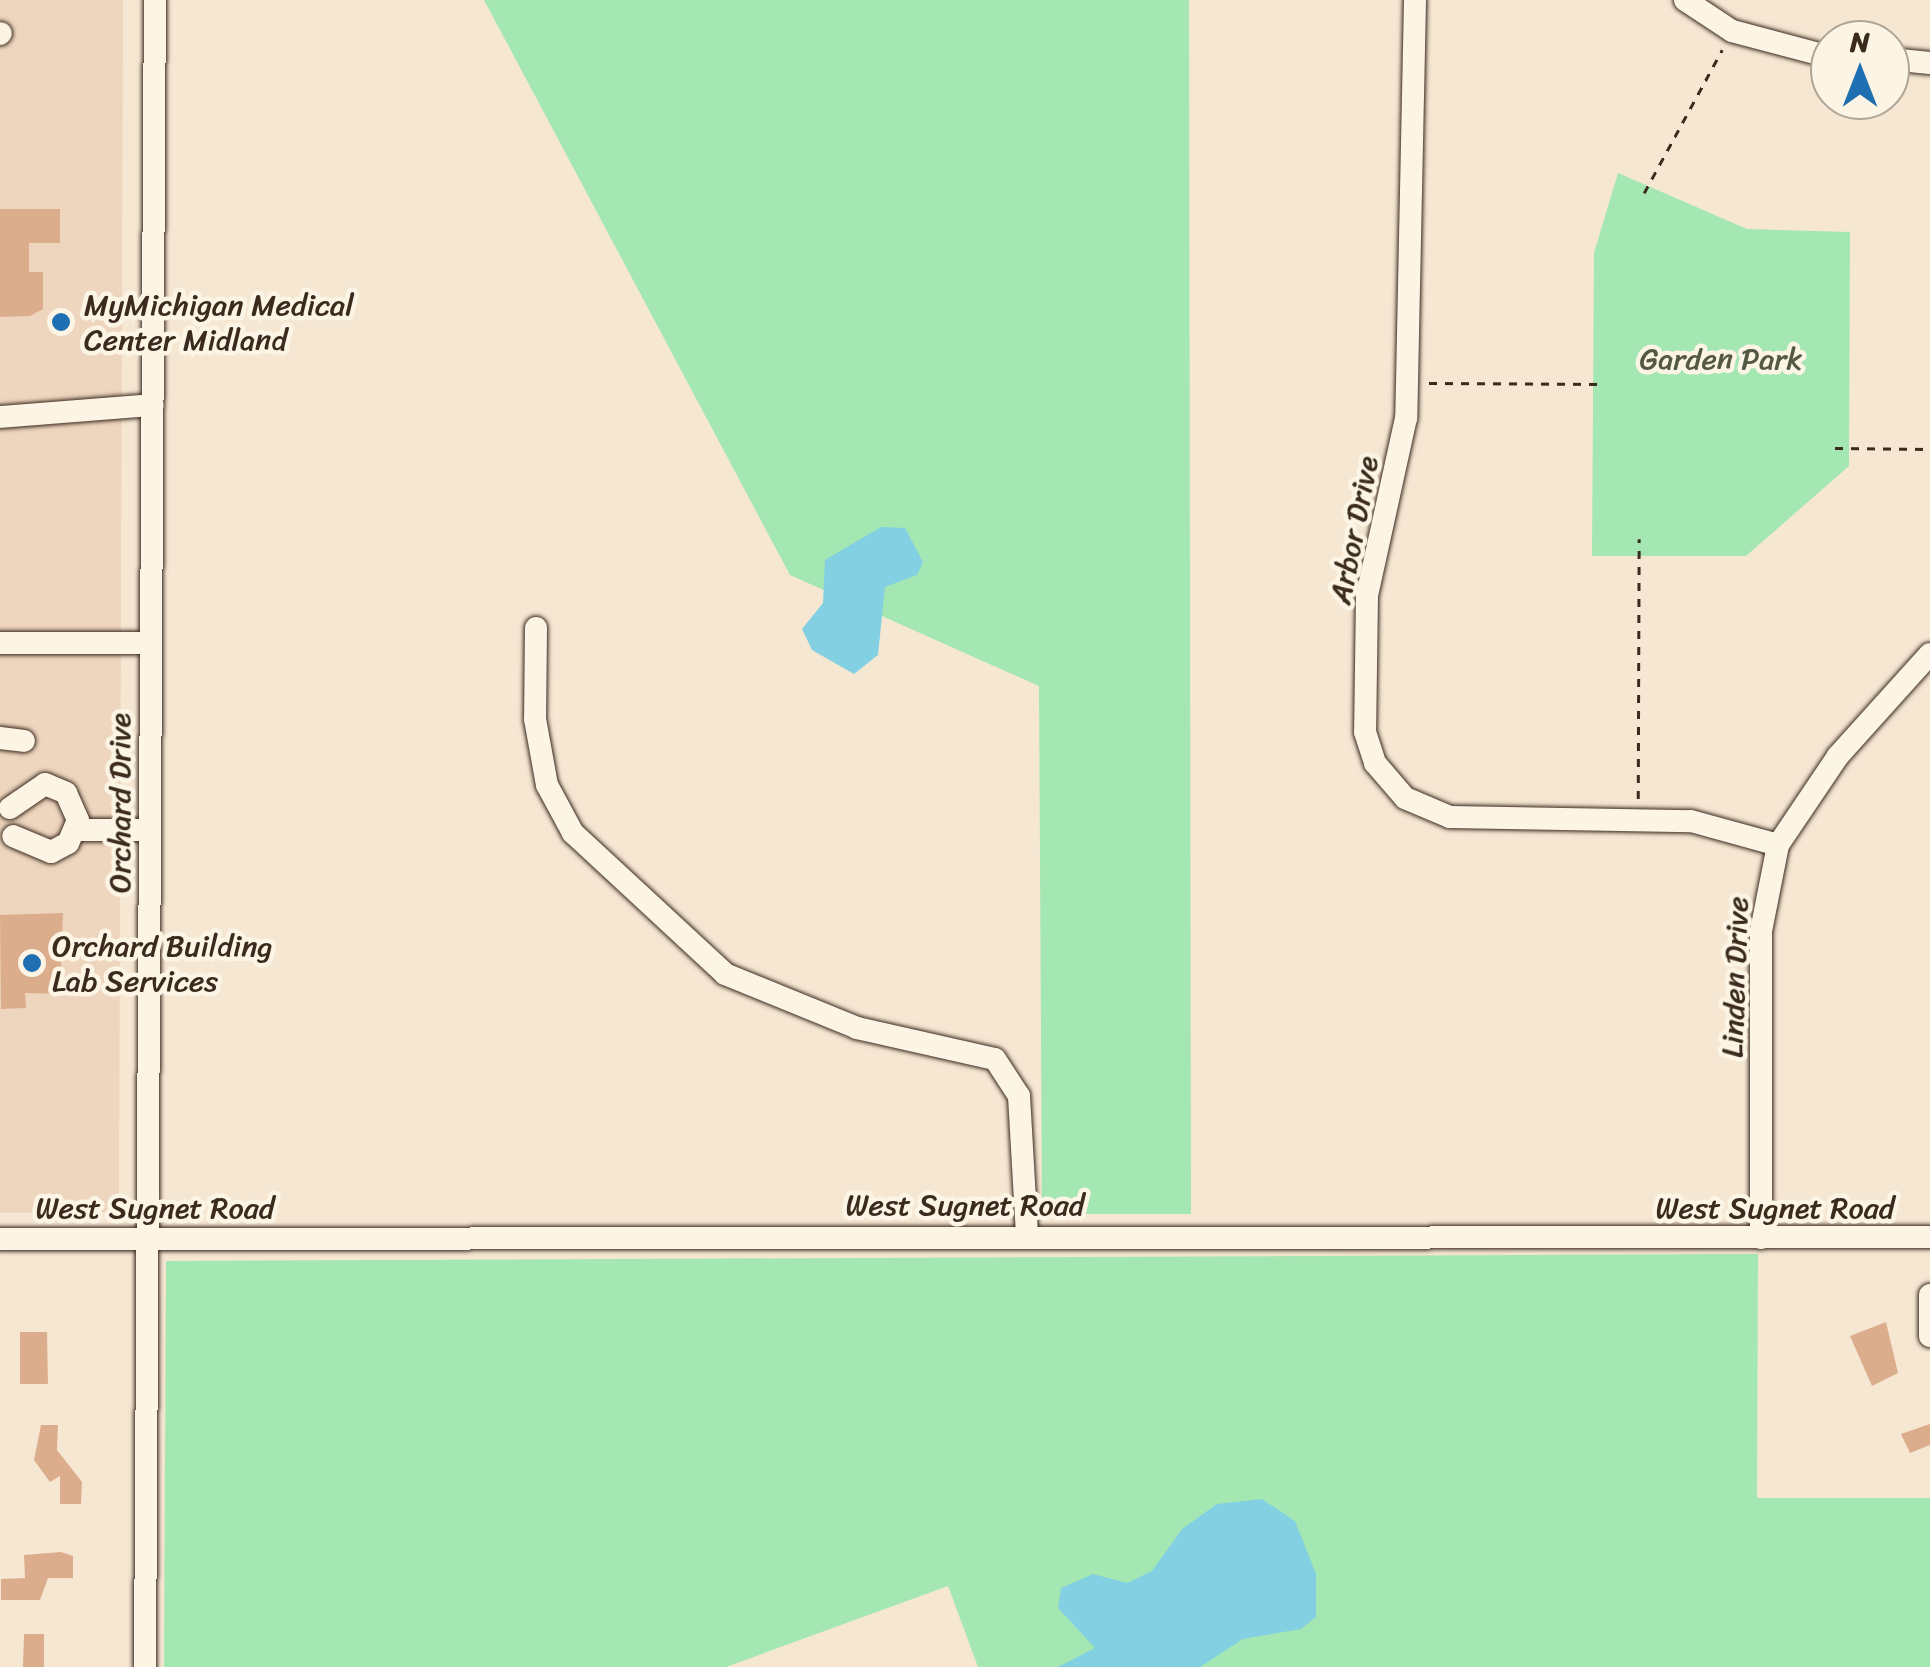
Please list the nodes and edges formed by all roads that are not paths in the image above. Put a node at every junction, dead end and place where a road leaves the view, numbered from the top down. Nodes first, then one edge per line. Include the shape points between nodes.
1 (156, 0) edge
2 (1415, 0) edge
3 (1685, 0) edge
4 (1810, 52) edge
5 (153, 405) junction
6 (0, 417) edge
7 (536, 628) dead end
8 (0, 643) edge
9 (151, 643) junction
10 (1930, 654) edge
11 (0, 738) edge
12 (24, 741) dead end
13 (10, 808) dead end
14 (76, 830) junction
15 (150, 830) junction
16 (14, 836) dead end
17 (1778, 845) junction
18 (1028, 1234) junction
19 (148, 1237) junction
20 (1930, 1237) edge
21 (1761, 1238) junction
22 (0, 1239) edge
23 (1930, 1295) edge
24 (1930, 1336) edge
25 (145, 1667) edge

1 - 5 street, Orchard Drive
2 - 17 street, Arbor Drive via 1408,384 1366,595 1364,732 1375,763 1406,798 1450,818 1691,820
3 - 4 street via 1732,31
5 - 6 street
5 - 9 street, Orchard Drive
7 - 18 street via 535,719 546,785 572,833 725,974 858,1028 962,1044 995,1058 1019,1096
8 - 9 street
9 - 15 street, Orchard Drive
10 - 17 street, Linden Drive via 1838,756
11 - 12 street
13 - 14 street via 34,786 67,782
14 - 15 street
14 - 16 street via 68,856 30,851
15 - 19 street, Orchard Drive
17 - 21 street, Linden Drive via 1761,931
18 - 19 street, West Sugnet Road
18 - 21 street, West Sugnet Road
19 - 22 street, West Sugnet Road
19 - 25 street, Orchard Drive
20 - 21 street, West Sugnet Road
23 - 24 street

